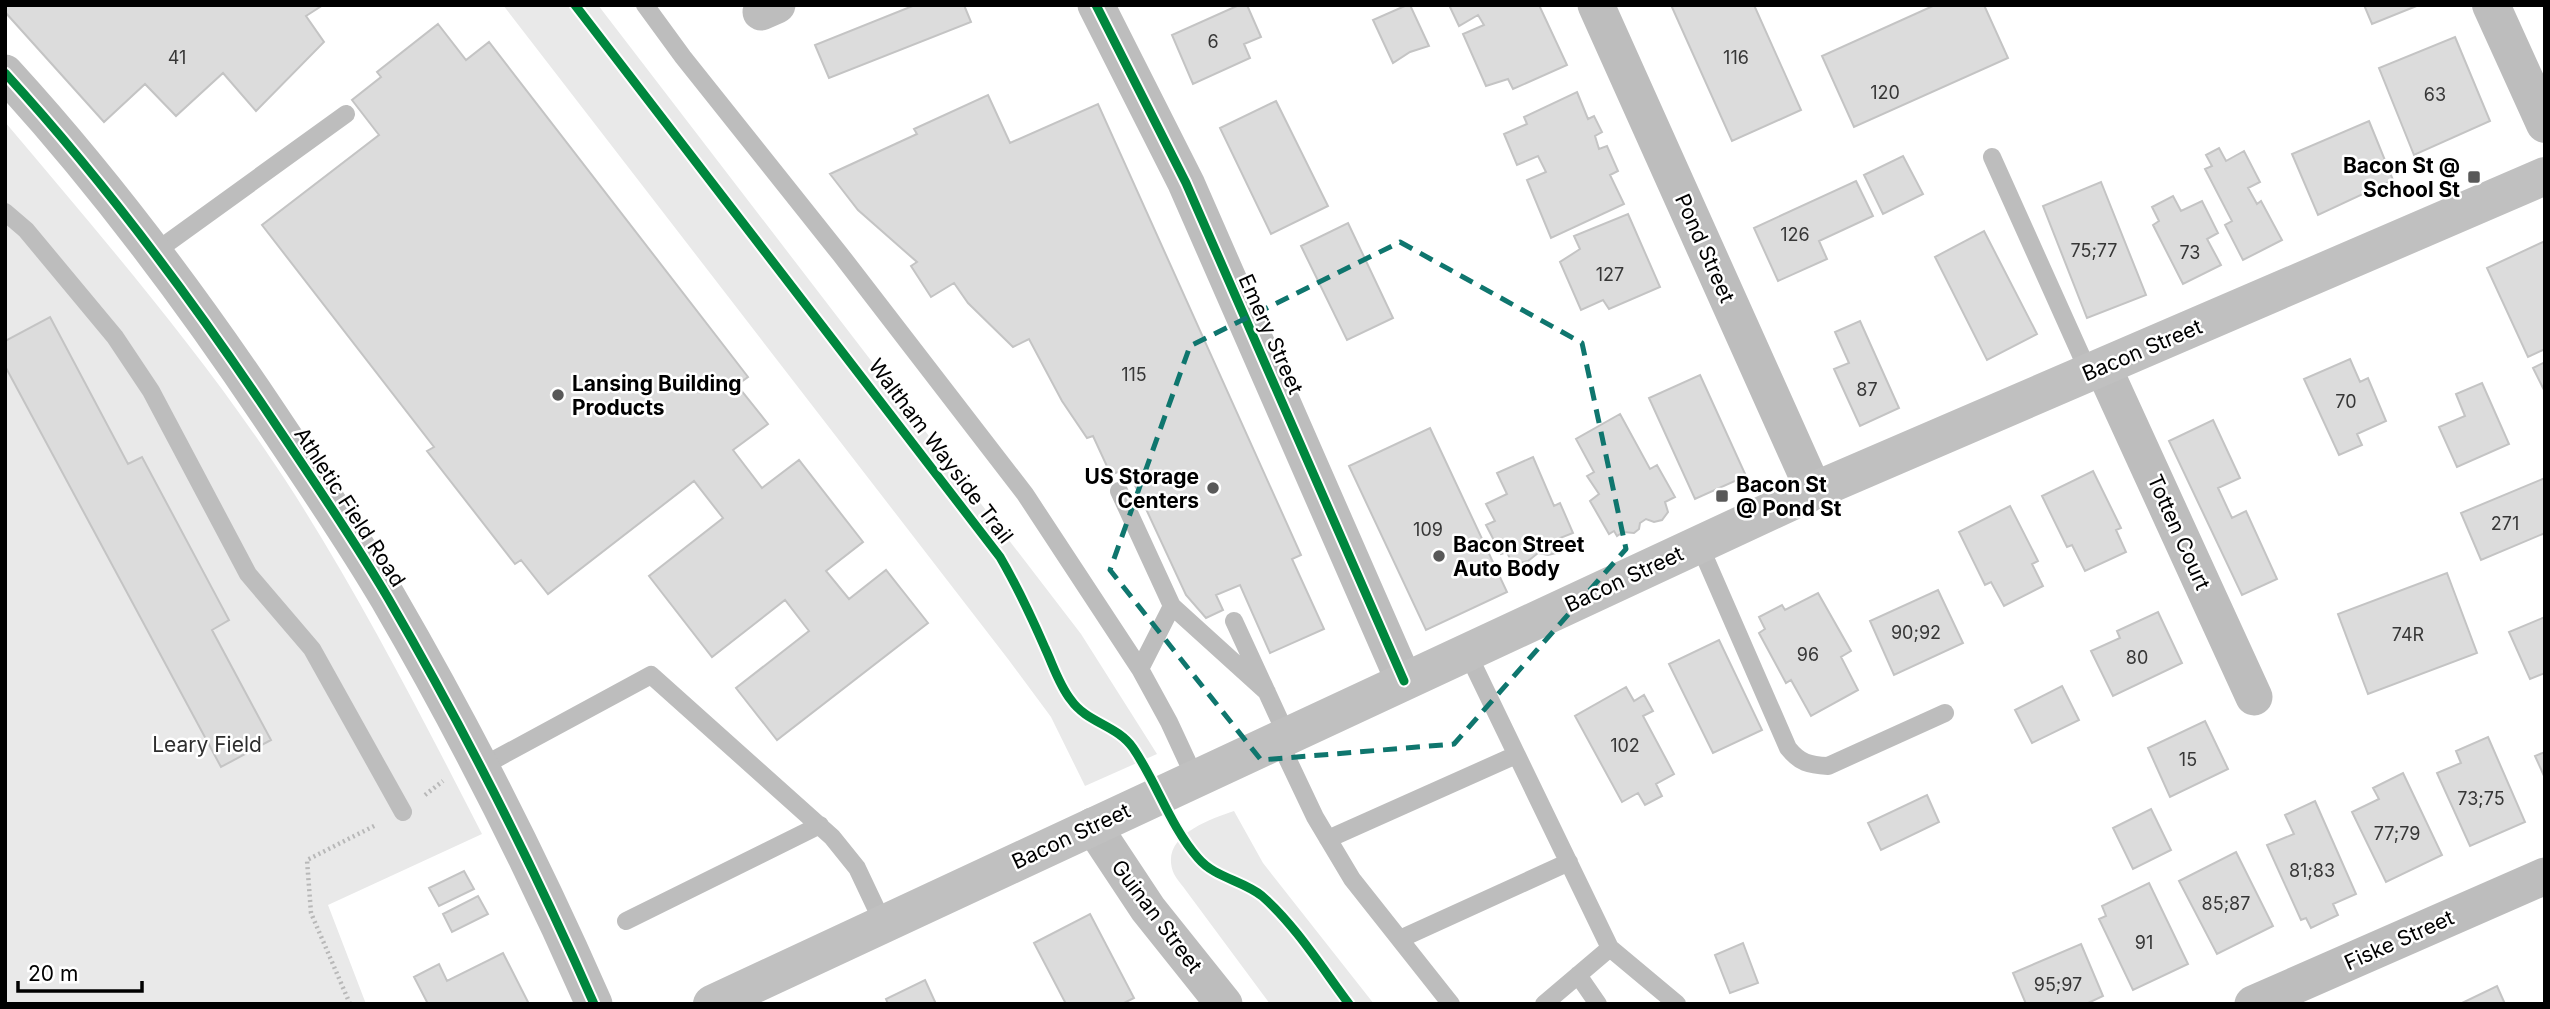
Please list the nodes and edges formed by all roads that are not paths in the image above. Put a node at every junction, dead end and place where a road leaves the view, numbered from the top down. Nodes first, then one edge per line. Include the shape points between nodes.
1 (645, 5) edge
2 (1096, 5) edge
3 (1596, 5) edge
4 (2491, 5) edge
5 (5, 73) edge
6 (345, 114) dead end
7 (2545, 124) edge
8 (1992, 157) dead end
9 (2545, 176) edge
10 (5, 212) edge
11 (155, 252) junction
12 (2096, 370) junction
13 (1119, 491) dead end
14 (1814, 491) junction
15 (1699, 544) junction
16 (1172, 606) junction
17 (1234, 621) dead end
18 (1466, 652) junction
19 (1140, 669) junction
20 (1404, 681) junction
21 (1267, 692) junction
22 (2254, 697) dead end
23 (1945, 713) dead end
24 (1283, 738) junction
25 (1516, 755) junction
26 (478, 762) junction
27 (1195, 778) junction
28 (403, 812) road end
29 (820, 825) junction
30 (1093, 826) junction
31 (1328, 839) junction
32 (1569, 862) junction
33 (2545, 876) edge
34 (626, 921) dead end
35 (883, 923) junction
36 (1400, 939) junction
37 (1610, 948) junction
38 (1578, 975) junction
39 (594, 1004) edge
40 (712, 1004) edge
41 (1224, 1004) edge
42 (1451, 1004) edge
43 (1544, 1004) edge
44 (1598, 1004) edge
45 (1677, 1004) edge
46 (2253, 1004) edge

1 - 19 lane via 1025,494
2 - 20 street, Emery Street via 1186,183
3 - 14 street, Pond Street
4 - 7 street
5 - 11 street, Athletic Field Road
6 - 11 lane
8 - 12 lane
9 - 12 main road, Bacon Street
10 - 28 lane via 26,230 106,327 151,391 248,574 312,649
11 - 26 street, Athletic Field Road via 231,357 379,584
12 - 14 main road, Bacon Street
12 - 22 street, Totten Court
13 - 16 lane
14 - 15 main road, Bacon Street
15 - 18 main road, Bacon Street
15 - 23 lane via 1796,759 1828,766
16 - 19 lane
16 - 21 lane
17 - 21 lane
18 - 20 main road, Bacon Street
18 - 25 lane
19 - 27 lane
20 - 24 main road, Bacon Street
21 - 24 lane
24 - 27 main road, Bacon Street
24 - 31 lane
25 - 31 lane
25 - 32 lane
26 - 29 lane via 651,675
26 - 39 street, Athletic Field Road
27 - 30 main road, Bacon Street
29 - 34 lane
29 - 35 lane via 857,868
30 - 35 main road, Bacon Street
30 - 41 street, Guinan Street via 1143,902
31 - 36 lane via 1352,879
32 - 36 lane
32 - 37 lane
33 - 46 street, Fiske Street
35 - 40 main road, Bacon Street
36 - 42 lane
37 - 38 lane
37 - 45 lane
38 - 43 lane
38 - 44 lane

